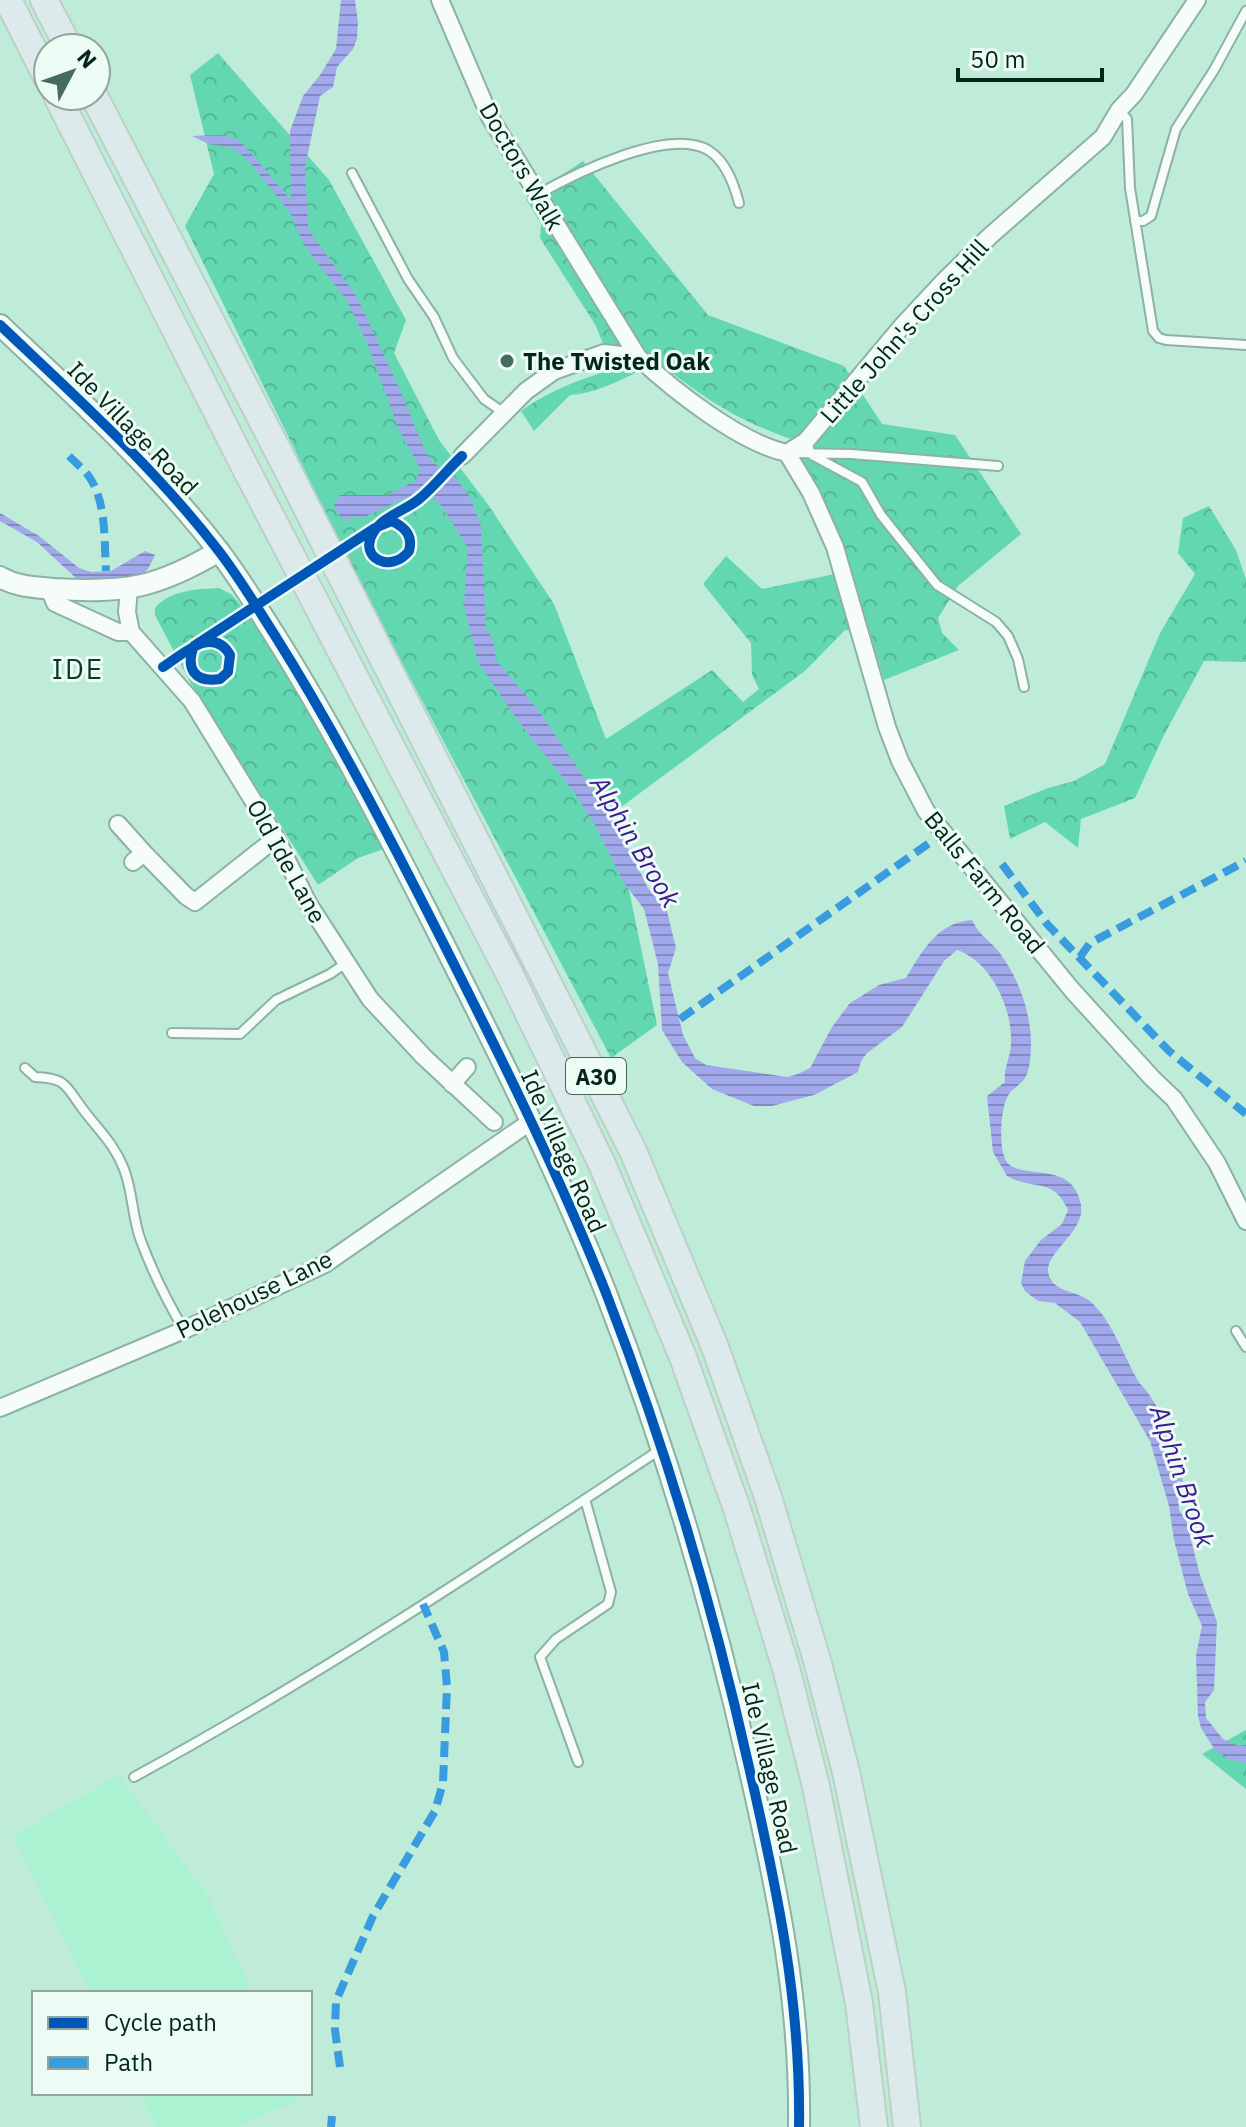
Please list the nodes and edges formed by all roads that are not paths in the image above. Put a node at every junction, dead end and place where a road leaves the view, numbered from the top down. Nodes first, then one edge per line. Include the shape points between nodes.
1 (8, 0) edge
2 (44, 0) edge
3 (440, 0) edge
4 (1197, 0) edge
5 (1246, 11) edge
6 (61, 32) edge
7 (32, 47) edge
8 (1119, 110) junction
9 (65, 112) edge
10 (102, 112) edge
11 (352, 173) dead end
12 (536, 196) junction
13 (739, 203) dead end
14 (1135, 221) junction
15 (618, 324) junction
16 (0, 325) edge
17 (1246, 345) edge
18 (604, 353) junction
19 (638, 357) junction
20 (504, 413) junction
21 (809, 448) junction
22 (787, 453) junction
23 (462, 456) dead end
24 (998, 466) dead end
25 (219, 551) junction
26 (0, 577) edge
27 (49, 588) junction
28 (129, 589) junction
29 (131, 632) junction
30 (1024, 687) dead end
31 (118, 824) dead end
32 (276, 838) junction
33 (346, 963) junction
34 (172, 1033) dead end
35 (467, 1067) dead end
36 (25, 1068) dead end
37 (452, 1084) junction
38 (494, 1122) dead end
39 (530, 1122) junction
40 (1246, 1221) edge
41 (184, 1330) junction
42 (1236, 1331) dead end
43 (1246, 1347) edge
44 (0, 1408) edge
45 (662, 1449) junction
46 (585, 1499) junction
47 (578, 1762) dead end
48 (134, 1777) dead end
49 (799, 2127) edge
50 (874, 2127) edge
51 (907, 2127) edge

1 - 7 highway
2 - 6 highway
3 - 12 street, Doctors Walk via 490,117
4 - 8 street, Little John's Cross Hill
5 - 14 lane via 1176,129 1151,216
8 - 14 lane via 1127,119
8 - 21 street, Little John's Cross Hill via 1103,137 990,236 903,325
9 - 50 highway, A30 via 508,971 602,1164 683,1357 746,1538 816,1786 859,2003
10 - 51 highway, A30 via 633,1151 715,1347 768,1497 846,1772 892,1992
11 - 20 lane via 453,358 484,399
12 - 13 lane via 578,172 674,142 708,150 721,161
12 - 15 street, Doctors Walk
14 - 17 lane via 1153,331 1159,338
15 - 18 street
15 - 19 street
16 - 25 street, Ide Village Road via 105,424
18 - 19 street
18 - 20 street via 554,371
19 - 22 street via 666,383 748,438
20 - 23 street
21 - 22 street, Little John's Cross Hill
21 - 24 lane
21 - 30 lane via 862,482 881,515 937,585 996,622 1018,659
22 - 40 street, Balls Farm Road via 835,547 887,727 926,811 1072,990 1174,1099 1217,1163
25 - 28 street via 181,573
25 - 39 street, Ide Village Road via 316,700
26 - 27 street via 13,585
27 - 28 street
27 - 29 street via 55,603 118,632
28 - 29 street
29 - 32 street, Old Ide Lane via 192,701
31 - 32 street via 139,858 195,902
32 - 33 street, Old Ide Lane
33 - 34 lane via 276,1000 240,1034
33 - 37 street, Old Ide Lane via 370,999
35 - 37 street
36 - 41 lane via 35,1077 61,1082 113,1146 125,1171 144,1249
37 - 38 street, Old Ide Lane
39 - 41 street, Polehouse Lane via 325,1264
39 - 45 street, Ide Village Road via 606,1294
41 - 44 street, Polehouse Lane
42 - 43 lane
45 - 46 lane
45 - 49 street, Ide Village Road via 723,1652 780,1901 796,2018
46 - 47 lane via 611,1592 608,1604 556,1639 540,1657
46 - 48 lane via 236,1721

